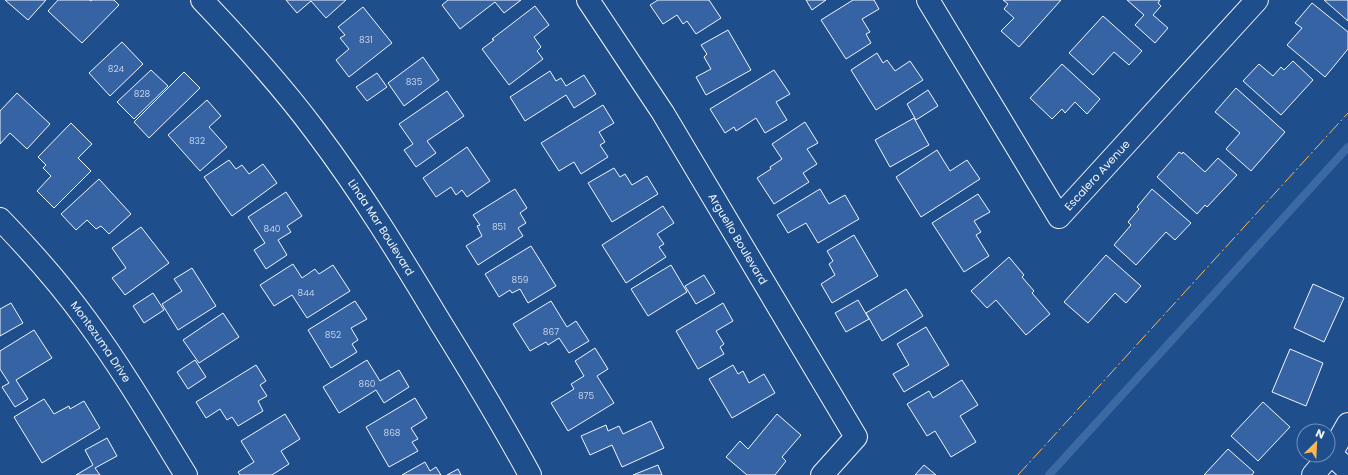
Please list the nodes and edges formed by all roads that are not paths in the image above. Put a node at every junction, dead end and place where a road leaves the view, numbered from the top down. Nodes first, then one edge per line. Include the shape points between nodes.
1 (202, 0) edge
2 (588, 0) edge
3 (928, 0) edge
4 (1257, 0) edge
5 (0, 219) edge
6 (1348, 424) edge
7 (1336, 445) edge
8 (1336, 459) edge
9 (1323, 463) edge
10 (1348, 470) edge
11 (186, 475) edge
12 (530, 475) edge
13 (822, 475) edge
14 (1313, 475) edge

1 - 12 street, Linda Mar Boulevard via 276,81 352,182 387,233
2 - 13 street, Arguello Boulevard via 663,113 856,437
3 - 4 street, Escalero Avenue via 1059,217
5 - 11 street, Montezuma Drive via 33,253 87,321 138,396
6 - 7 street
8 - 10 street
9 - 14 street

